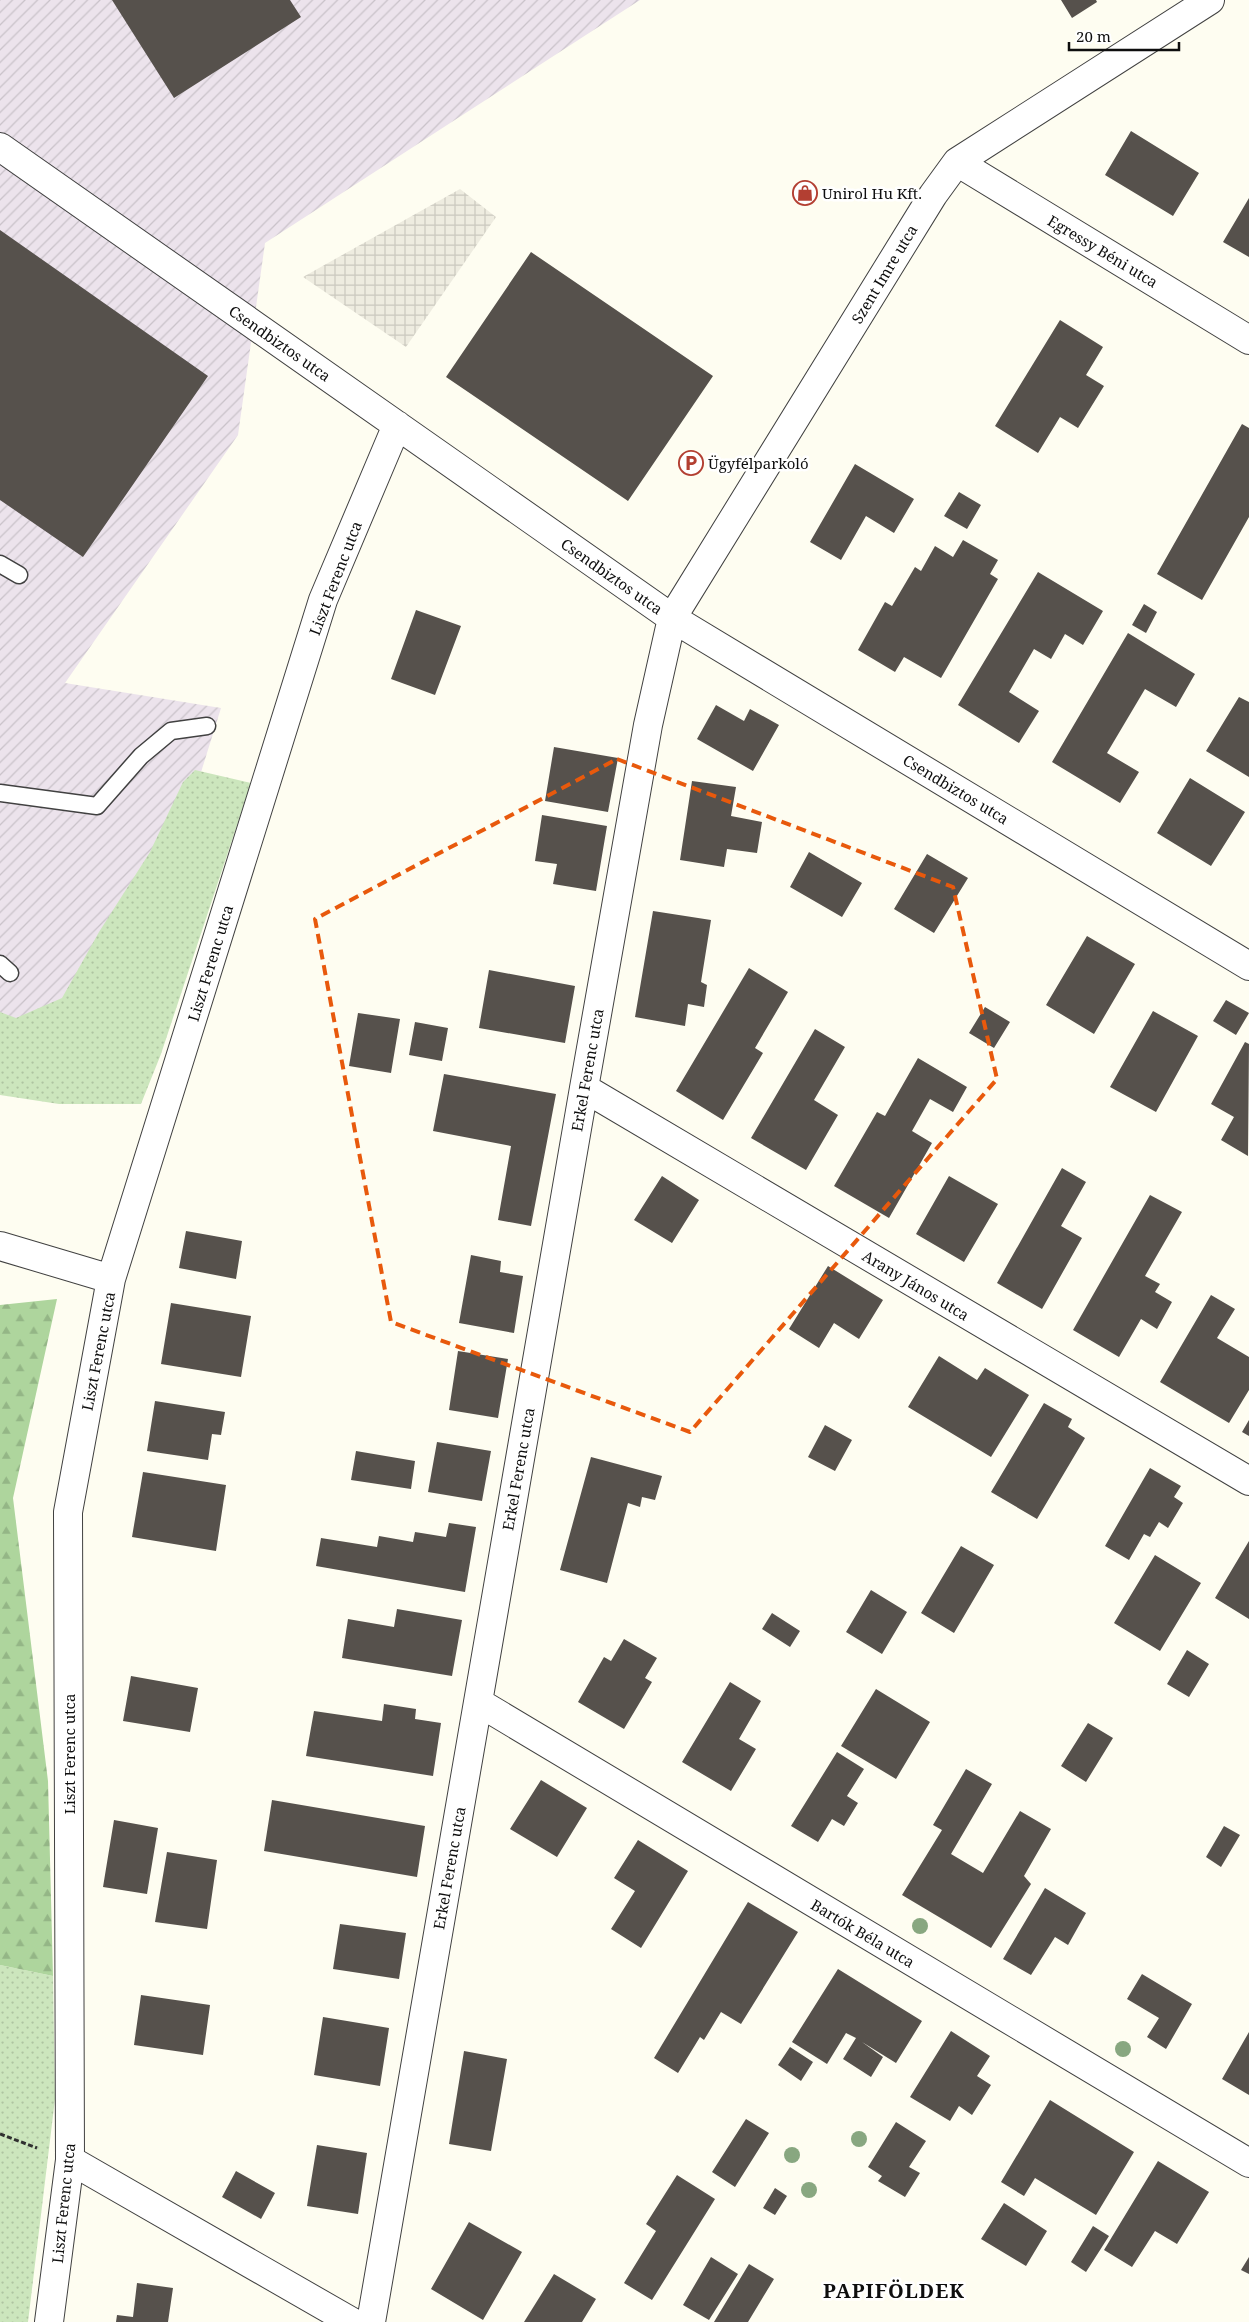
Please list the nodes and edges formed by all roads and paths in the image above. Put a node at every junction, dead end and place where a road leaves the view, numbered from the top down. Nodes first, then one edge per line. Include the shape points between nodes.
1 (1210, 0) edge
2 (0, 147) edge
3 (957, 162) junction
4 (1249, 340) edge
5 (397, 425) junction
6 (0, 564) edge
7 (19, 575) dead end
8 (672, 618) junction
9 (207, 726) dead end
10 (0, 792) edge
11 (1249, 966) edge
12 (584, 1088) junction
13 (0, 1246) edge
14 (111, 1279) junction
15 (1249, 1481) edge
16 (478, 1702) junction
17 (70, 2160) junction
18 (1249, 2163) edge
19 (49, 2322) edge
20 (352, 2322) edge
21 (370, 2322) edge

1 - 3 street, Szent Imre utca
2 - 5 street, Csendbiztos utca
3 - 4 street, Egressy Béni utca
3 - 8 street, Szent Imre utca via 933,195
5 - 8 street, Csendbiztos utca
5 - 14 street, Liszt Ferenc utca via 323,600
6 - 7 lane
8 - 11 street, Csendbiztos utca
8 - 12 street, Erkel Ferenc utca via 648,725
9 - 10 lane via 171,730 142,756 97,806
12 - 15 street, Arany János utca
12 - 16 street, Erkel Ferenc utca
13 - 14 street
14 - 17 street, Liszt Ferenc utca via 68,1512
16 - 18 street, Bartók Béla utca
16 - 21 street, Erkel Ferenc utca
17 - 19 street, Liszt Ferenc utca
17 - 20 street

